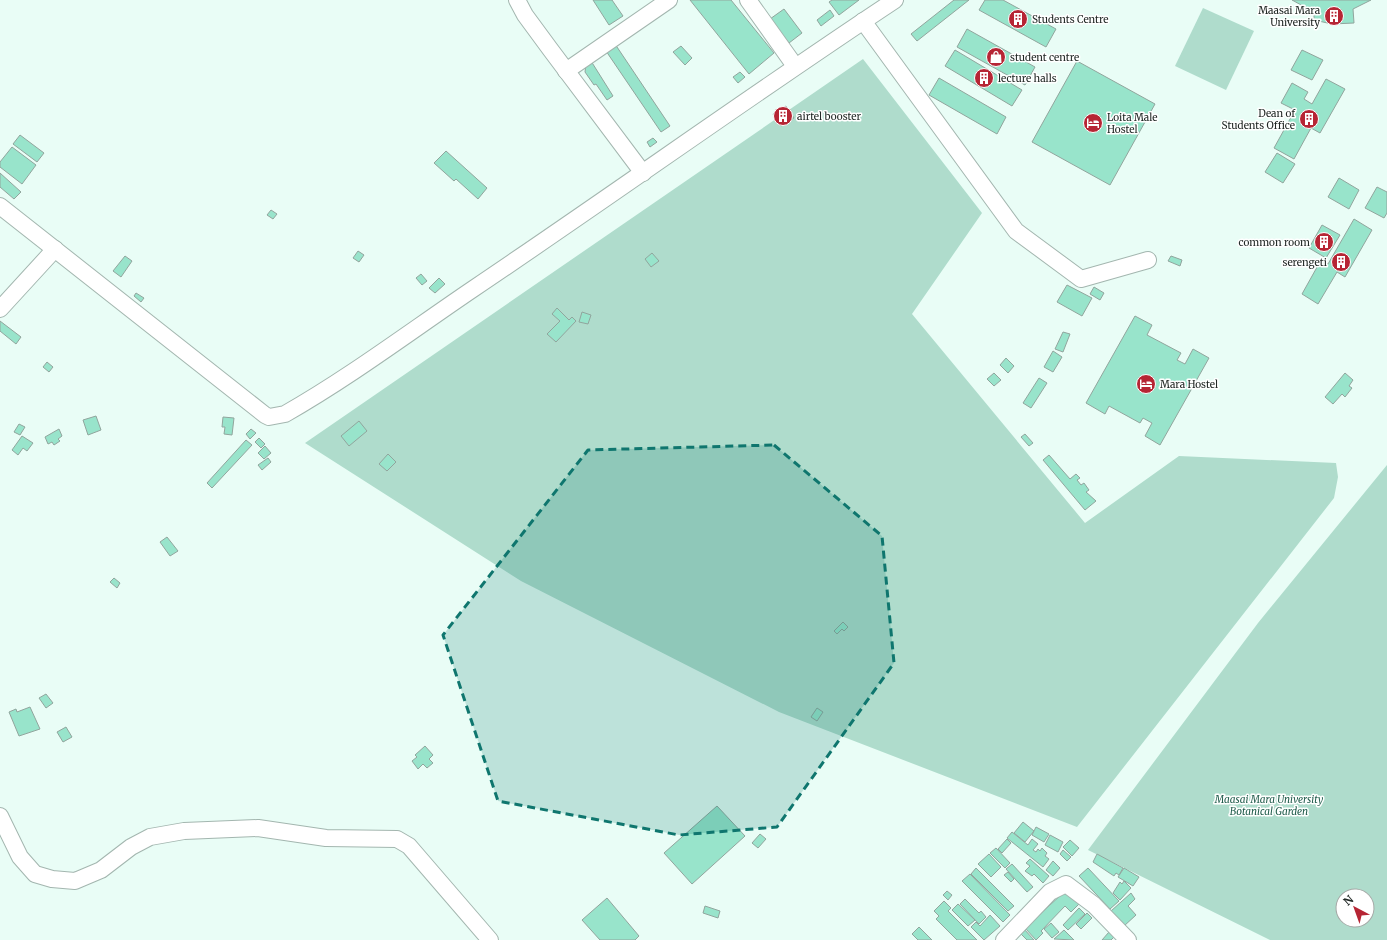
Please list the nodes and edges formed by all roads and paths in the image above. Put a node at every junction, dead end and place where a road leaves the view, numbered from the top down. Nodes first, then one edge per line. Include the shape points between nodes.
1 (517, 0) edge
2 (669, 0) edge
3 (748, 0) edge
4 (895, 0) edge
5 (863, 21) junction
6 (795, 66) junction
7 (566, 71) junction
8 (643, 173) junction
9 (0, 206) edge
10 (55, 249) junction
11 (1148, 260) dead end
12 (0, 309) edge
13 (0, 816) edge
14 (490, 940) edge
15 (1004, 940) edge
16 (1128, 940) edge

1 - 7 street
2 - 7 street
3 - 6 street
4 - 5 street
5 - 6 street
5 - 11 street via 1016,231 1081,279
6 - 8 street
7 - 8 street
8 - 10 street via 299,406 285,414 269,417
9 - 10 street
10 - 12 street
13 - 14 street via 20,857 35,874 75,881 101,870 150,836 258,828 326,838 397,839 409,846
15 - 16 street via 1050,892 1066,884 1094,905

